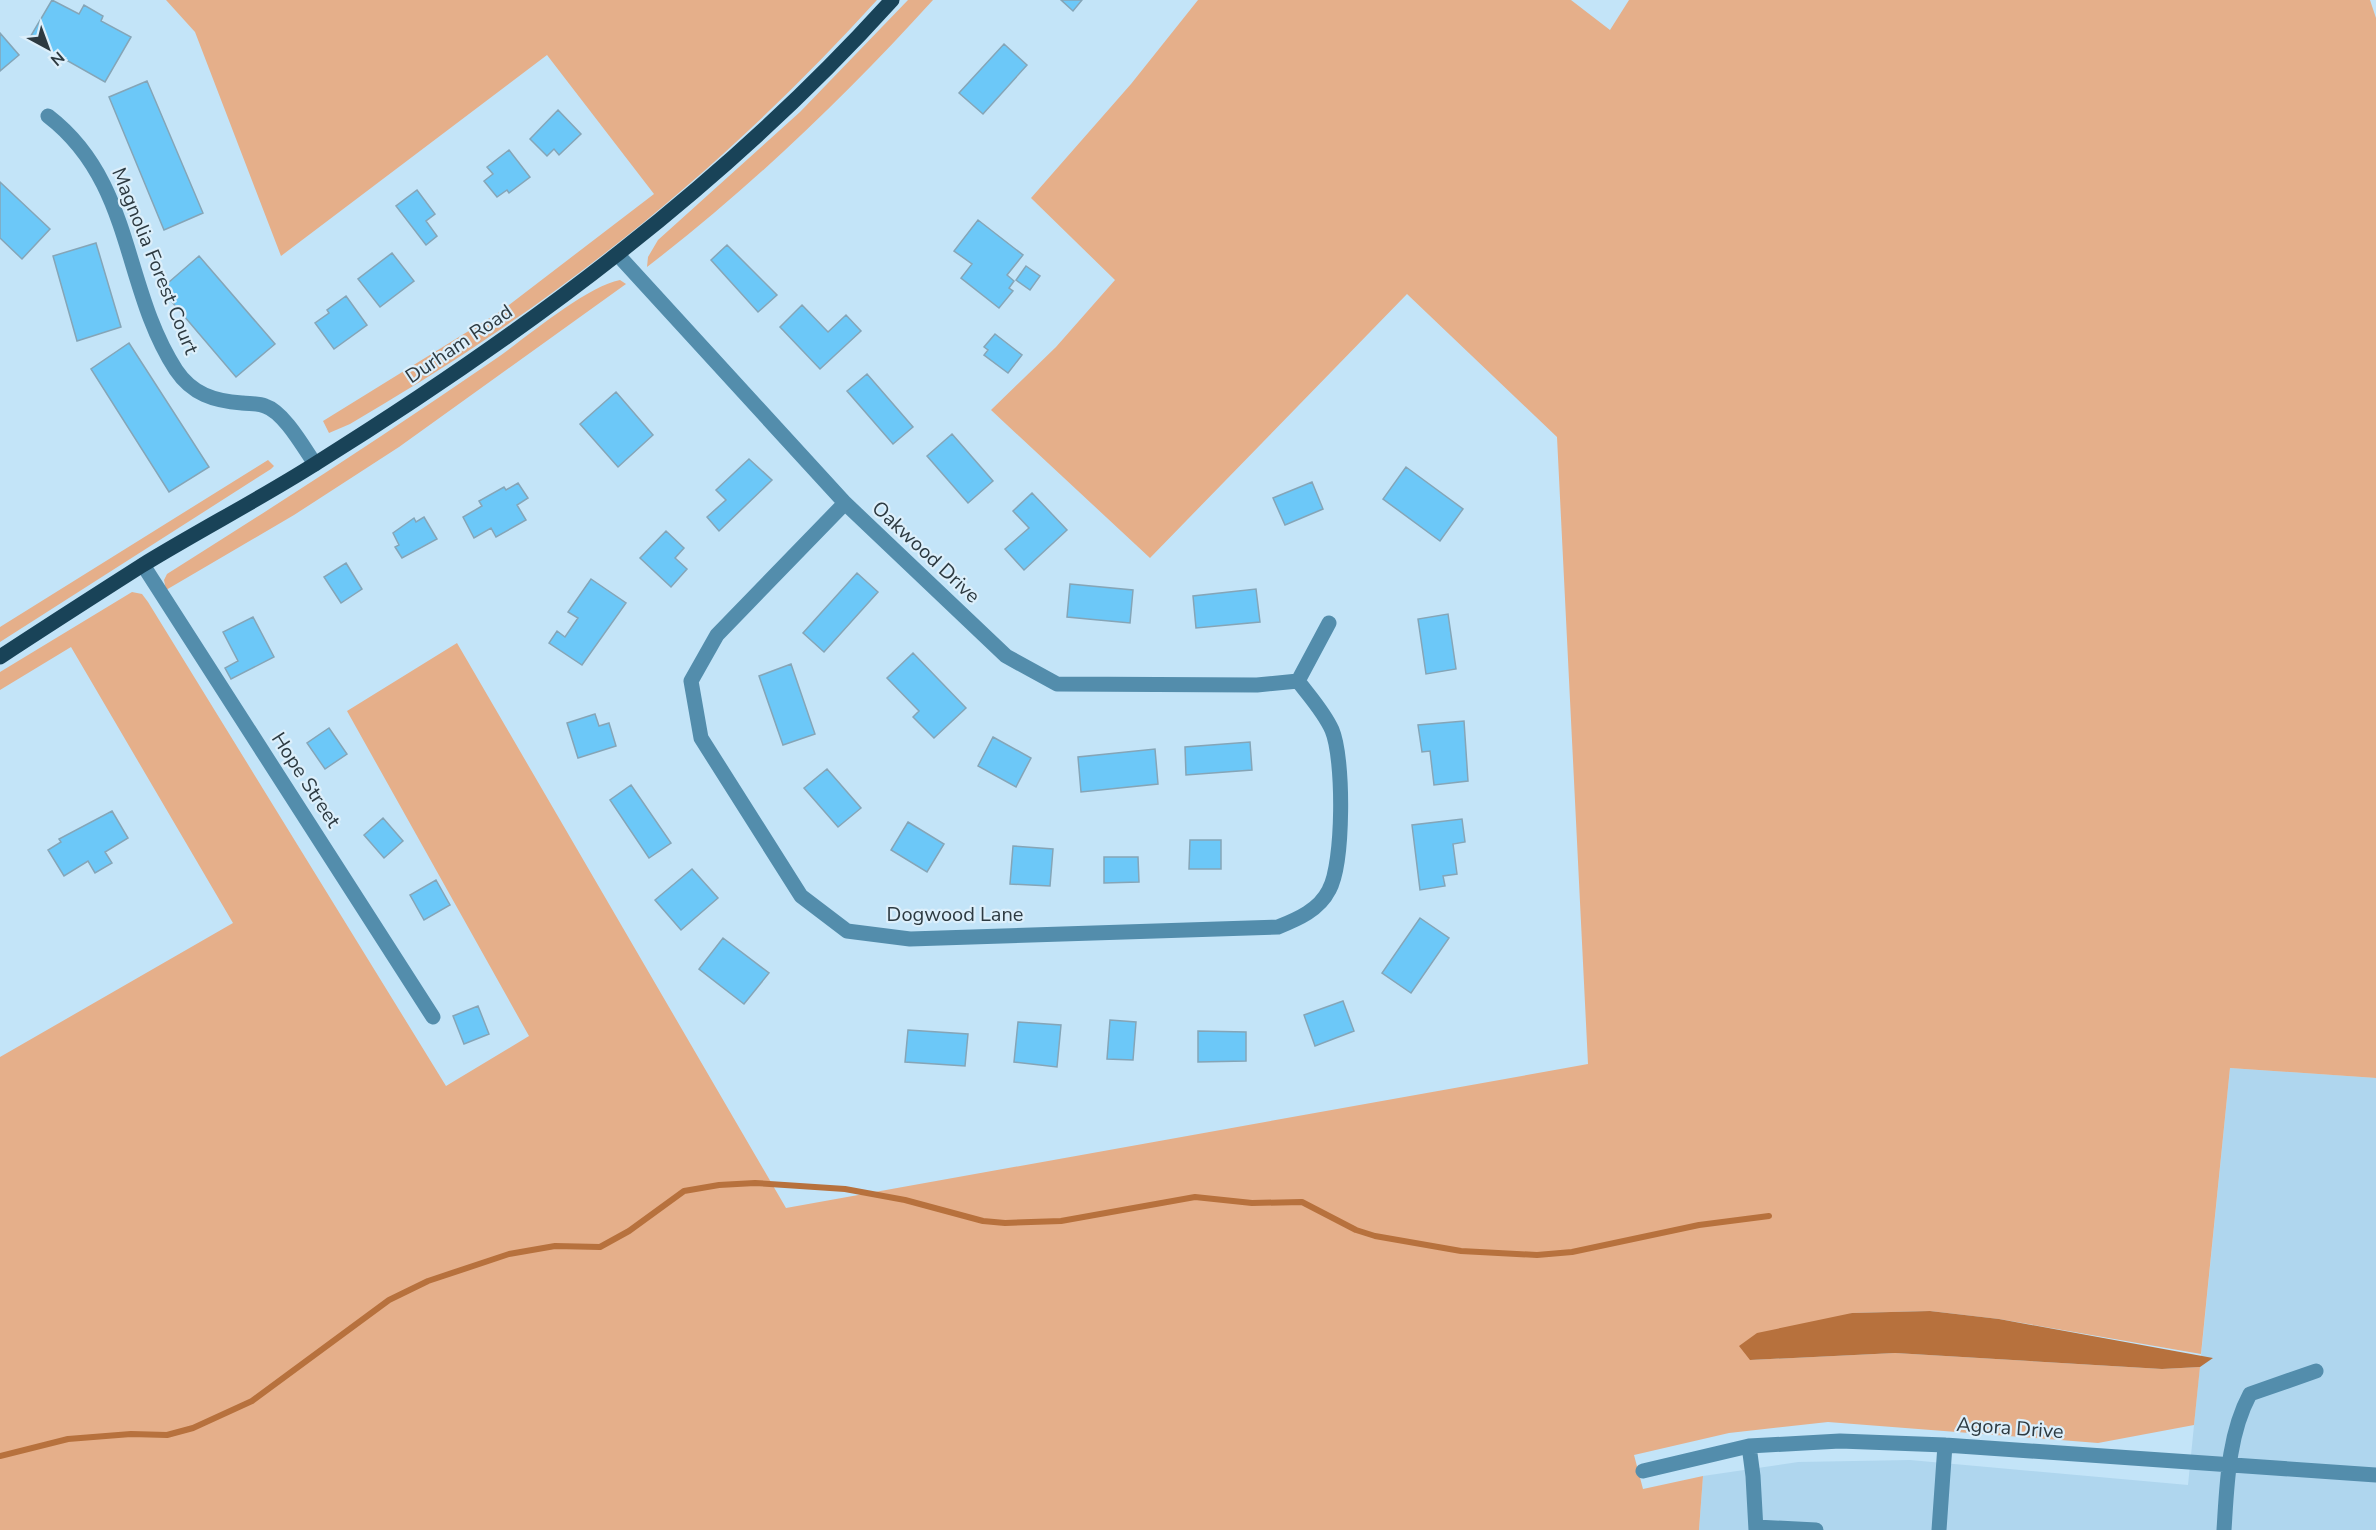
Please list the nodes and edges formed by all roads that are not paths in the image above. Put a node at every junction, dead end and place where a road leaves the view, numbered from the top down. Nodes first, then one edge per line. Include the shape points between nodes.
1 (892, 0) edge
2 (48, 116) dead end
3 (618, 255) junction
4 (315, 464) junction
5 (845, 503) junction
6 (143, 565) junction
7 (1329, 623) dead end
8 (0, 657) edge
9 (1298, 681) junction
10 (433, 1017) dead end
11 (2316, 1371) dead end
12 (1945, 1445) junction
13 (1749, 1446) junction
14 (2229, 1466) junction
15 (1642, 1471) dead end
16 (2376, 1475) edge
17 (1756, 1528) edge
18 (1816, 1530) edge
19 (1939, 1530) edge
20 (2224, 1530) edge

1 - 3 main road, Durham Road via 740,153
2 - 4 street, Magnolia Forest Court via 79,143 99,176 133,259 149,313 182,378 211,398 266,406 299,440
3 - 4 main road, Durham Road via 491,348
3 - 5 street, Oakwood Drive
4 - 6 main road, Durham Road
5 - 9 street, Oakwood Drive via 1006,656 1057,684 1257,686
5 - 9 street, Dogwood Lane via 717,635 691,681 701,738 801,896 847,931 910,939 1278,927 1307,915 1329,891 1336,869 1340,846 1338,749 1324,714
6 - 8 main road, Durham Road
6 - 10 street, Hope Street
7 - 9 street
11 - 14 street via 2250,1394 2238,1415
12 - 13 street, Agora Drive via 1840,1441
12 - 14 street, Agora Drive
12 - 19 street
13 - 15 street, Agora Drive
13 - 17 street
14 - 16 street, Agora Drive
14 - 20 street
17 - 18 street

